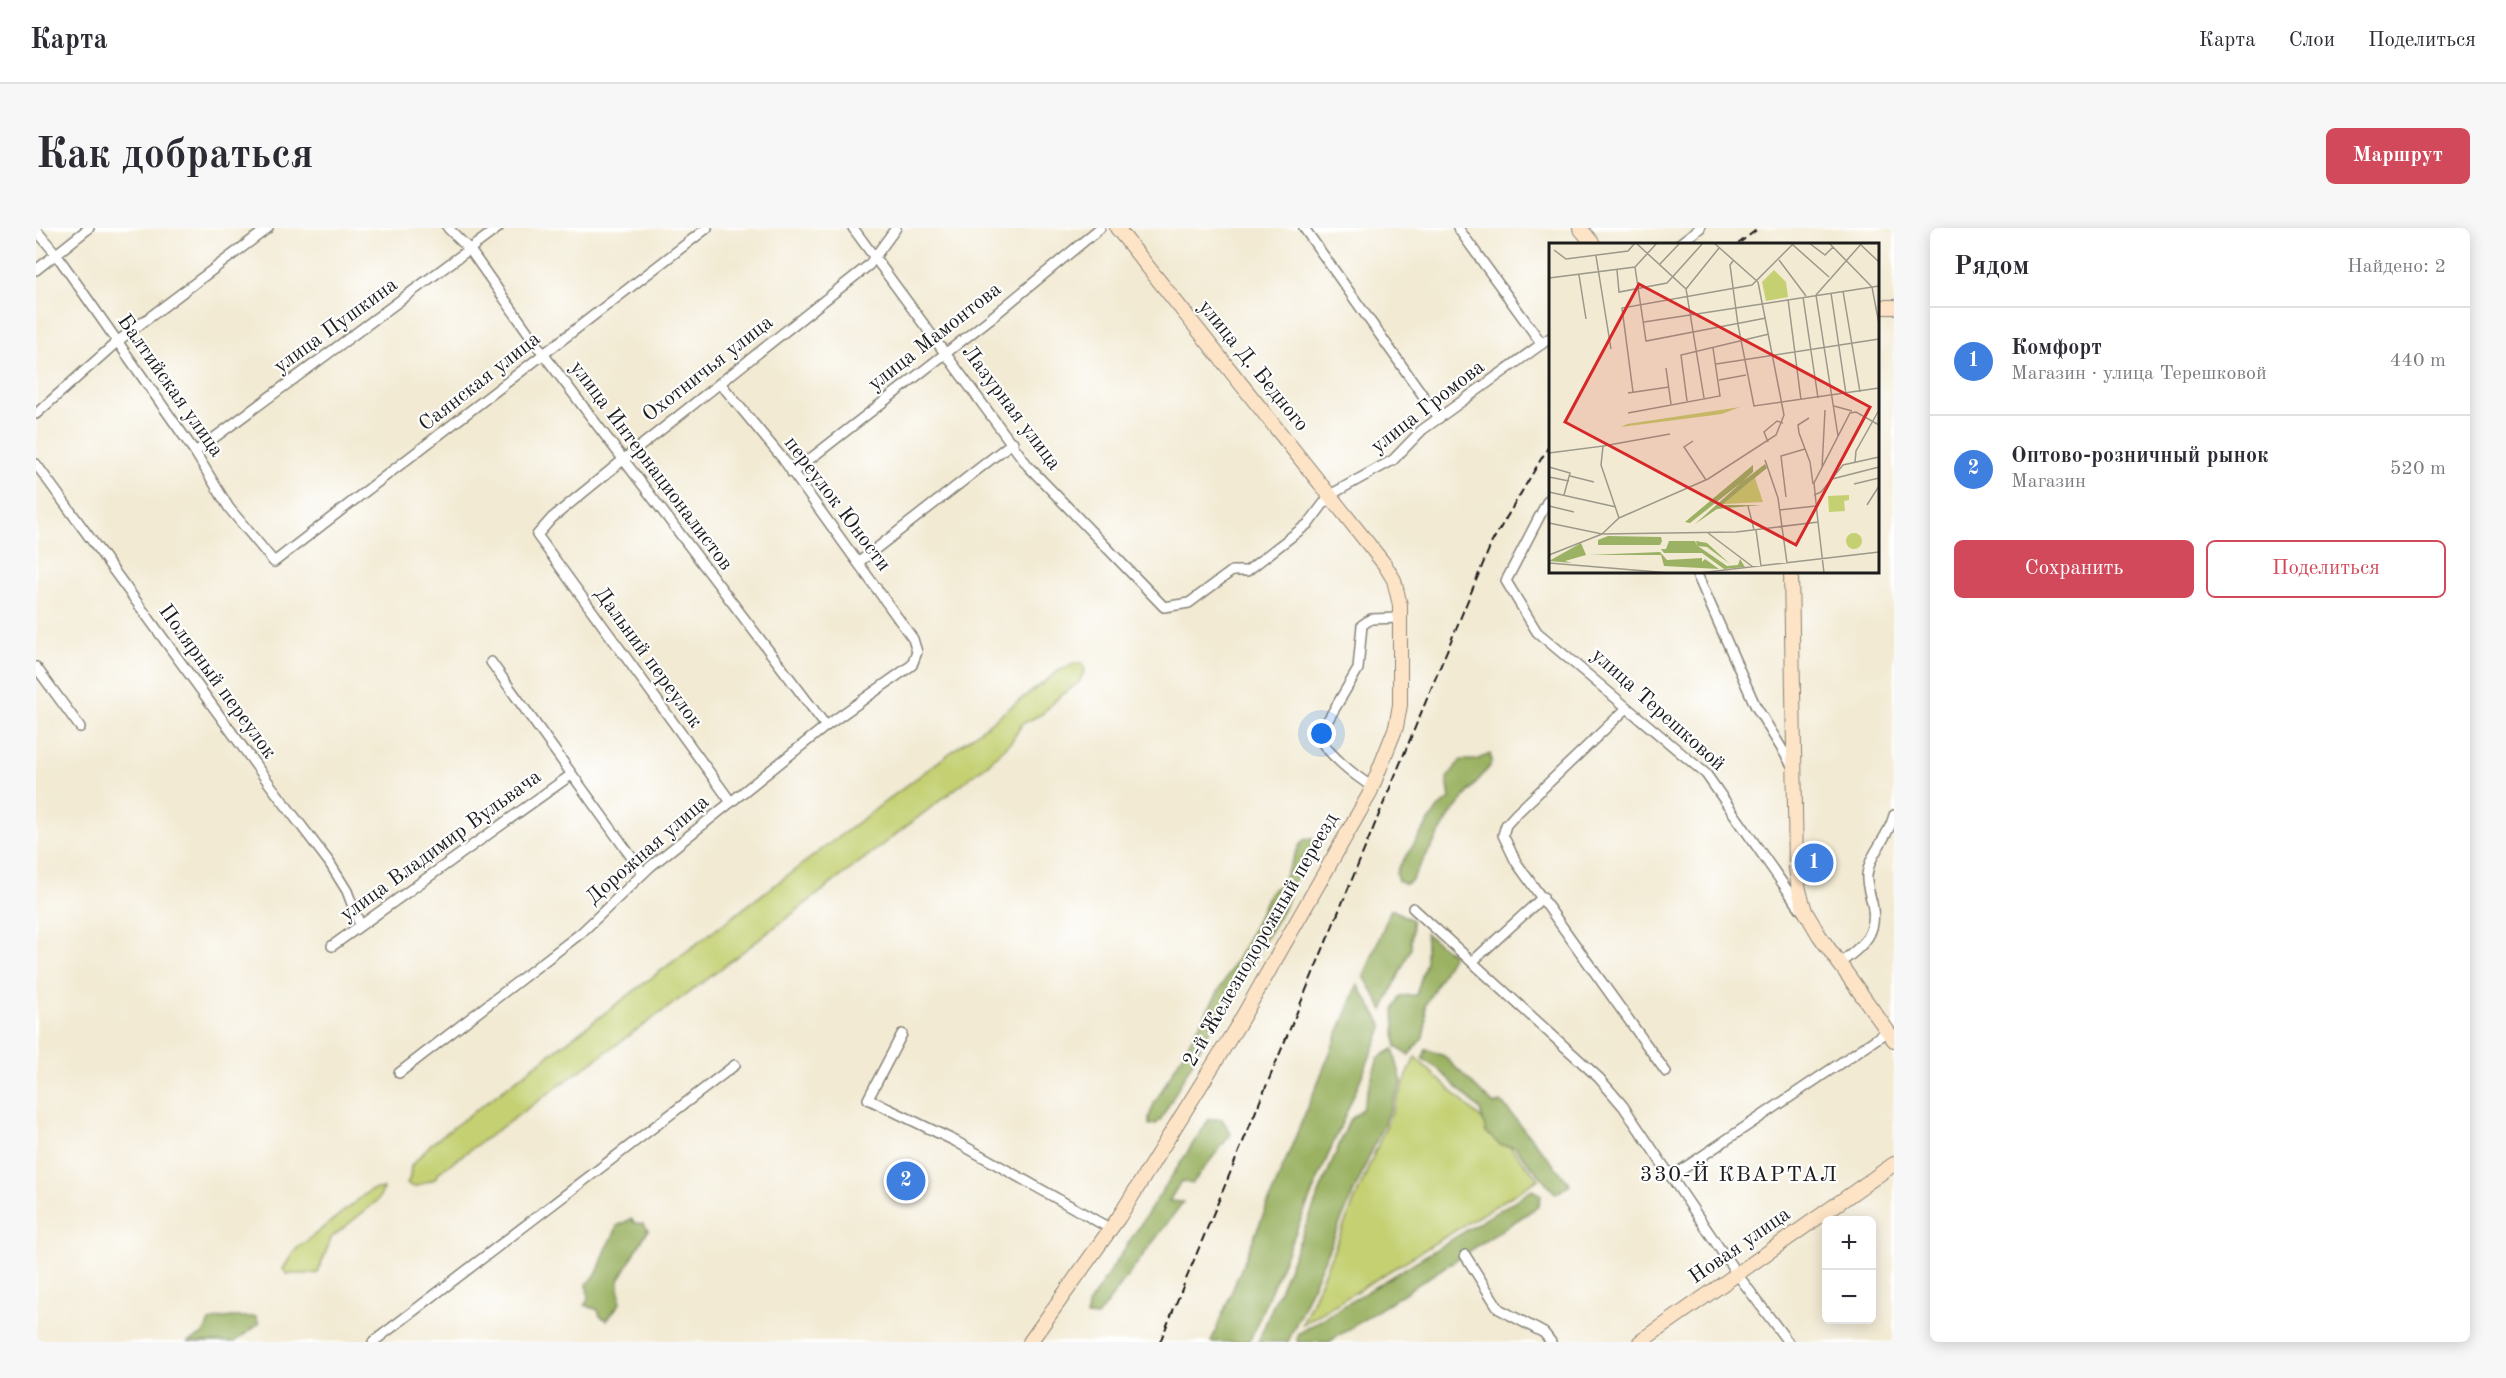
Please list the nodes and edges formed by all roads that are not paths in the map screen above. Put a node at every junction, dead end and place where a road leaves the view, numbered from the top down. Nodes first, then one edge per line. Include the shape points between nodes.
1 (89, 228) edge
2 (268, 228) edge
3 (448, 228) edge
4 (498, 228) edge
5 (707, 228) edge
6 (853, 228) edge
7 (896, 228) edge
8 (1100, 228) edge
9 (1117, 228) edge
10 (1304, 228) edge
11 (1458, 228) edge
12 (1580, 228) edge
13 (1700, 228) edge
14 (36, 230) edge
15 (1592, 243) edge
16 (1679, 243) edge
17 (470, 250) junction
18 (56, 254) junction
19 (875, 257) junction
20 (36, 270) edge
21 (1879, 307) edge
22 (1894, 308) edge
23 (1546, 341) edge
24 (118, 342) junction
25 (946, 352) junction
26 (544, 355) junction
27 (720, 383) junction
28 (36, 414) edge
29 (1438, 418) junction
30 (1013, 442) junction
31 (195, 452) junction
32 (623, 460) junction
33 (36, 464) edge
34 (792, 473) junction
35 (1330, 495) junction
36 (1548, 500) dead end
37 (1356, 530) joint
38 (537, 534) joint
39 (274, 562) joint
40 (859, 562) junction
41 (1247, 571) joint
42 (1696, 573) edge
43 (1791, 573) edge
44 (1400, 618) junction
45 (916, 652) joint
46 (491, 662) dead end
47 (36, 667) edge
48 (1628, 708) junction
49 (826, 726) junction
50 (80, 727) dead end
51 (1794, 769) junction
52 (572, 775) junction
53 (1373, 787) junction
54 (731, 802) junction
55 (1894, 815) edge
56 (643, 873) junction
57 (1543, 897) junction
58 (1413, 908) dead end
59 (360, 925) junction
60 (1819, 935) junction
61 (332, 946) dead end
62 (1472, 962) junction
63 (1839, 964) junction
64 (902, 1034) dead end
65 (1891, 1036) edge
66 (735, 1065) dead end
67 (399, 1072) dead end
68 (1666, 1072) dead end
69 (1894, 1164) edge
70 (1671, 1177) junction
71 (1111, 1229) junction
72 (1465, 1255) dead end
73 (1737, 1274) junction
74 (373, 1342) edge
75 (1030, 1342) edge
76 (1551, 1342) edge
77 (1640, 1342) edge
78 (1788, 1342) edge

1 - 18 street
2 - 24 street
3 - 17 street, улица Интернационалистов
4 - 17 street, улица Пушкина
5 - 26 street, Саянская улица
6 - 19 street, Лазурная улица
7 - 19 street, Охотничья улица
8 - 25 street, улица Мамонтова
9 - 35 street, улица Д. Бедного
10 - 29 street
11 - 23 street
12 - 15 street
13 - 16 street
14 - 18 street, Балтийская улица
17 - 26 street, улица Интернационалистов
17 - 31 street, улица Пушкина
18 - 20 street
18 - 24 street, Балтийская улица
19 - 25 street, Лазурная улица
19 - 27 street, Охотничья улица
21 - 22 street
23 - 29 street, улица Громова
24 - 28 street
24 - 31 street, Балтийская улица
25 - 30 street, Лазурная улица
25 - 34 street, улица Мамонтова
26 - 32 street, улица Интернационалистов
26 - 39 street, Саянская улица
27 - 32 street, Охотничья улица
27 - 34 street, переулок Юности
29 - 35 street, улица Громова via 1393,460
30 - 40 street
30 - 41 street, Лазурная улица via 1028,466 1164,607 1190,603 1232,571
31 - 39 street, Балтийская улица via 229,508
32 - 38 street, Охотничья улица
32 - 49 street, улица Интернационалистов
33 - 59 street, Полярный переулок via 329,862 347,891
34 - 40 street, переулок Юности
35 - 37 street, улица Д. Бедного
35 - 41 street, улица Громова via 1309,523
36 - 48 street, улица Терешковой via 1506,581 1538,632
37 - 44 street, 2-й Железнодорожный переезд via 1394,580
38 - 54 street, Дальний переулок
40 - 45 street, переулок Юности via 913,639
42 - 51 street via 1755,705
43 - 51 street, улица Терешковой
44 - 53 street, 2-й Железнодорожный переезд via 1399,717
44 - 53 street via 1371,619 1362,626 1358,669 1318,737
45 - 49 street, Дорожная улица via 912,665
46 - 52 street
47 - 50 street
48 - 57 street via 1506,825 1503,835 1516,862
48 - 60 street, улица Терешковой via 1706,774
49 - 54 street, Дорожная улица
51 - 60 street, улица Терешковой via 1799,890
52 - 56 street
52 - 59 street, улица Владимир Вульвача
53 - 71 street, 2-й Железнодорожный переезд via 1238,1025
54 - 56 street, Дорожная улица
55 - 63 street via 1867,874 1874,924 1862,947
56 - 67 street, Дорожная улица via 581,933
57 - 62 street
57 - 68 street
58 - 62 street
59 - 61 street, улица Владимир Вульвача
60 - 63 street, улица Терешковой
62 - 70 street via 1599,1078
63 - 65 street, улица Терешковой
64 - 71 street via 868,1099 955,1141
65 - 70 street
66 - 74 street
69 - 73 street, Новая улица
70 - 73 street
71 - 75 street, 2-й Железнодорожный переезд
72 - 76 street via 1499,1309 1544,1333
73 - 77 street, Новая улица
73 - 78 street

